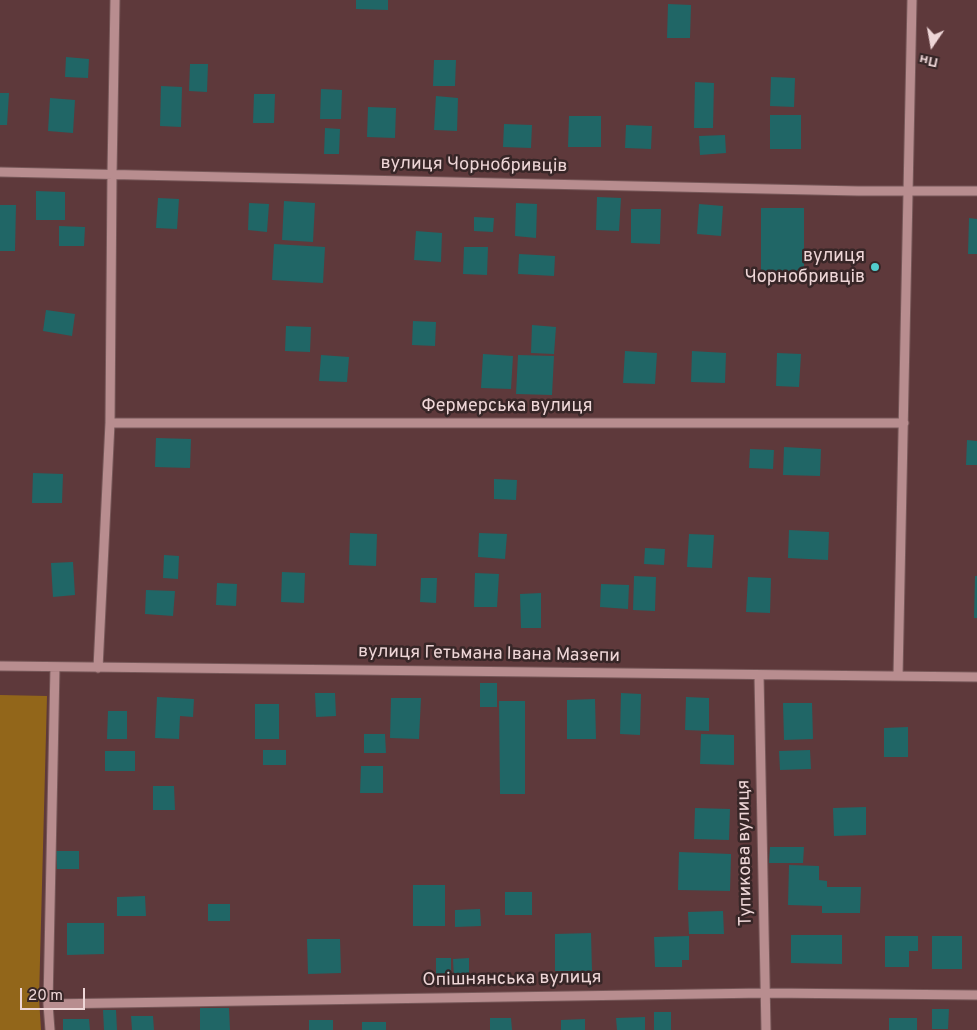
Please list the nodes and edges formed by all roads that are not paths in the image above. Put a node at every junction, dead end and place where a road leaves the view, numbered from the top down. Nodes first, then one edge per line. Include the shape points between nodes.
1 (116, 0) edge
2 (912, 0) edge
3 (0, 172) edge
4 (112, 174) junction
5 (909, 190) junction
6 (977, 191) edge
7 (110, 423) junction
8 (904, 423) junction
9 (0, 666) edge
10 (55, 667) junction
11 (98, 668) junction
12 (759, 674) junction
13 (898, 676) junction
14 (977, 677) edge
15 (765, 993) junction
16 (977, 994) edge
17 (48, 1004) junction
18 (50, 1030) edge
19 (766, 1030) edge

1 - 4 street
2 - 5 street
3 - 4 street, вулиця Чорнобривців
4 - 5 street, вулиця Чорнобривців
4 - 7 street
5 - 6 street, вулиця Чорнобривців
5 - 8 street
7 - 8 street, Фермерська вулиця
7 - 11 street
8 - 13 street
9 - 10 street, вулиця Гетьмана Івана Мазепи
10 - 11 street, вулиця Гетьмана Івана Мазепи
10 - 17 street
11 - 12 street, вулиця Гетьмана Івана Мазепи
12 - 13 street, вулиця Гетьмана Івана Мазепи
12 - 15 street, Тупикова вулиця
13 - 14 street, вулиця Гетьмана Івана Мазепи
15 - 16 street, Опішнянська вулиця
15 - 17 street, Опішнянська вулиця
15 - 19 street, Тупикова вулиця
17 - 18 street

